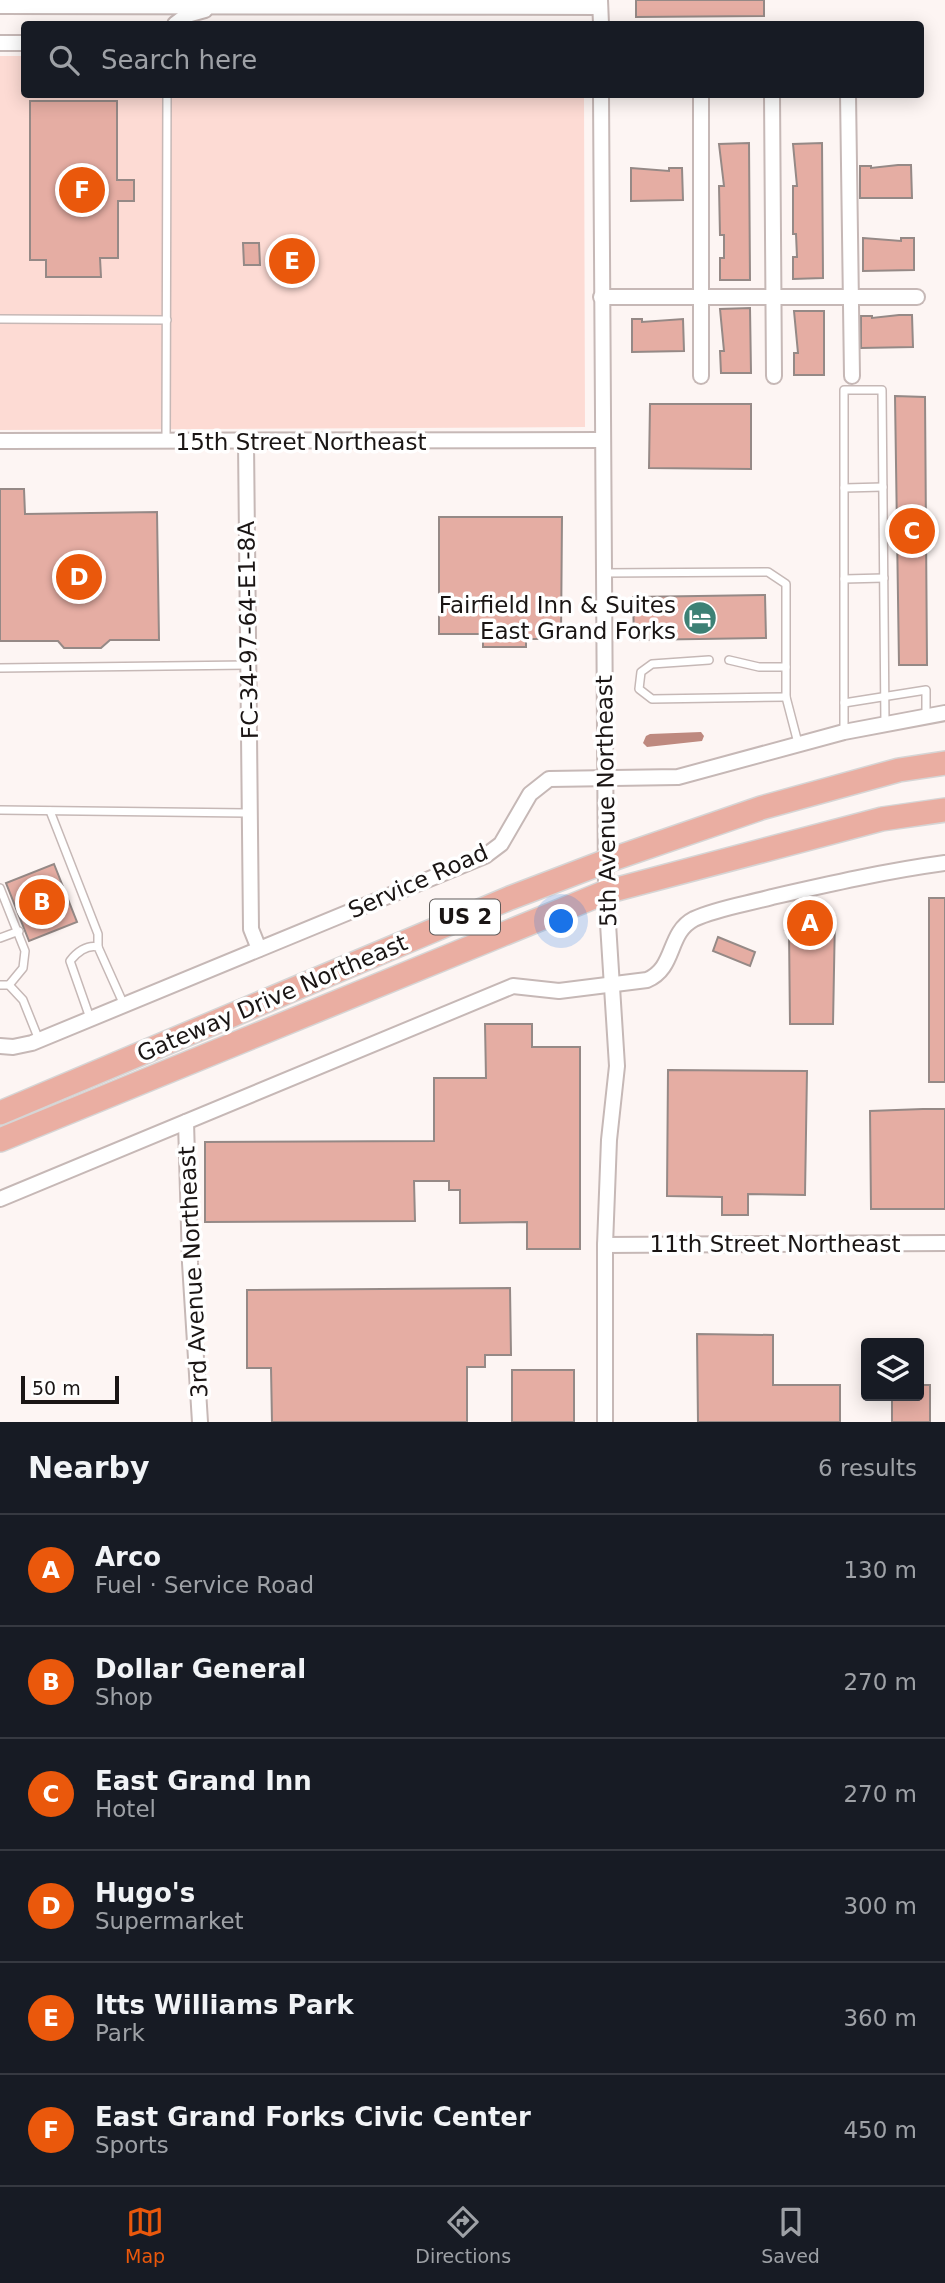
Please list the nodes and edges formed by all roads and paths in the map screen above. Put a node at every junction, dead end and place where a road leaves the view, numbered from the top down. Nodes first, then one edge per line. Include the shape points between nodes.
1 (211, 3) edge
2 (600, 4) edge
3 (0, 6) edge
4 (180, 21) edge
5 (0, 43) edge
6 (21, 43) edge
7 (167, 98) edge
8 (601, 98) edge
9 (701, 98) edge
10 (772, 98) edge
11 (848, 98) edge
12 (851, 296) junction
13 (701, 297) junction
14 (775, 297) junction
15 (917, 297) dead end
16 (601, 298) junction
17 (0, 320) edge
18 (167, 320) junction
19 (701, 376) dead end
20 (774, 376) dead end
21 (852, 376) dead end
22 (602, 440) junction
23 (0, 441) edge
24 (166, 442) junction
25 (246, 442) junction
26 (883, 487) junction
27 (844, 488) junction
28 (603, 573) junction
29 (884, 578) junction
30 (844, 579) junction
31 (709, 660) dead end
32 (729, 660) dead end
33 (248, 665) junction
34 (786, 667) junction
35 (0, 668) edge
36 (885, 696) junction
37 (786, 697) junction
38 (844, 703) junction
39 (945, 713) edge
40 (926, 716) junction
41 (885, 724) junction
42 (844, 732) junction
43 (798, 743) junction
44 (945, 763) edge
45 (604, 776) junction
46 (0, 810) edge
47 (945, 810) edge
48 (50, 811) junction
49 (250, 819) junction
50 (607, 861) junction
51 (945, 863) edge
52 (0, 888) edge
53 (606, 892) junction
54 (19, 931) junction
55 (0, 938) edge
56 (98, 947) junction
57 (259, 949) junction
58 (612, 984) junction
59 (0, 985) edge
60 (9, 985) junction
61 (124, 1005) junction
62 (90, 1019) junction
63 (39, 1040) junction
64 (0, 1046) edge
65 (0, 1113) edge
66 (186, 1122) junction
67 (0, 1140) edge
68 (0, 1199) edge
69 (945, 1243) edge
70 (605, 1245) junction
71 (200, 1422) edge
72 (606, 1422) edge

1 - 2 street
1 - 3 street
1 - 4 street
5 - 6 street
7 - 18 lane
8 - 16 street, 5th Avenue Northeast
9 - 13 street
10 - 14 street
11 - 12 street
12 - 14 street
12 - 15 street
12 - 21 street
13 - 14 street
13 - 16 street
13 - 19 street
14 - 20 street
16 - 22 street, 5th Avenue Northeast
17 - 18 lane
18 - 24 lane
22 - 25 street, 15th Street Northeast
22 - 28 street, 5th Avenue Northeast
23 - 24 street, 15th Street Northeast
24 - 25 street, 15th Street Northeast
25 - 33 street, FC-34-97-64-E1-8A
26 - 27 lane
26 - 27 lane via 882,390 844,390
26 - 29 lane
27 - 30 lane
28 - 34 lane via 768,572 786,584
28 - 45 street, 5th Avenue Northeast
29 - 30 lane
29 - 36 lane
30 - 38 lane
31 - 37 lane via 646,667 639,689 652,698
32 - 34 lane
33 - 35 lane
33 - 49 street, FC-34-97-64-E1-8A
34 - 37 lane
36 - 38 lane
36 - 40 lane via 926,690
36 - 41 lane
37 - 43 lane
38 - 42 lane
39 - 40 street, Service Road
40 - 41 street, Service Road
41 - 42 street, Service Road
42 - 43 street, Service Road
43 - 45 street, Service Road via 678,777
44 - 50 highway, Gateway Drive Northeast / US 2 via 899,770 761,808
45 - 50 street, 5th Avenue Northeast
45 - 57 street, Service Road via 549,779 530,794 501,844 485,856
46 - 48 lane
47 - 53 highway, Gateway Drive Northeast / US 2 via 883,819
48 - 49 lane via 246,813
48 - 56 lane via 98,934
49 - 57 street, FC-34-97-64-E1-8A via 251,929
50 - 53 street, 5th Avenue Northeast
50 - 65 highway, Gateway Drive Northeast / US 2
51 - 58 street via 849,879 703,916 680,930 660,973 640,982
52 - 54 lane
53 - 58 street, 5th Avenue Northeast
53 - 67 highway, Gateway Drive Northeast / US 2
54 - 55 lane
54 - 60 lane via 26,958
56 - 61 lane
56 - 62 lane via 75,953 70,961
57 - 61 street, Service Road
58 - 66 street via 559,991 513,986
58 - 70 street, 5th Avenue Northeast via 617,1066
59 - 60 lane
60 - 63 lane via 23,1000
61 - 62 street, Service Road
62 - 63 street, Service Road
63 - 64 street, Service Road
66 - 68 street
66 - 71 street, 3rd Avenue Northeast
69 - 70 street, 11th Street Northeast
70 - 72 street, 5th Avenue Northeast

